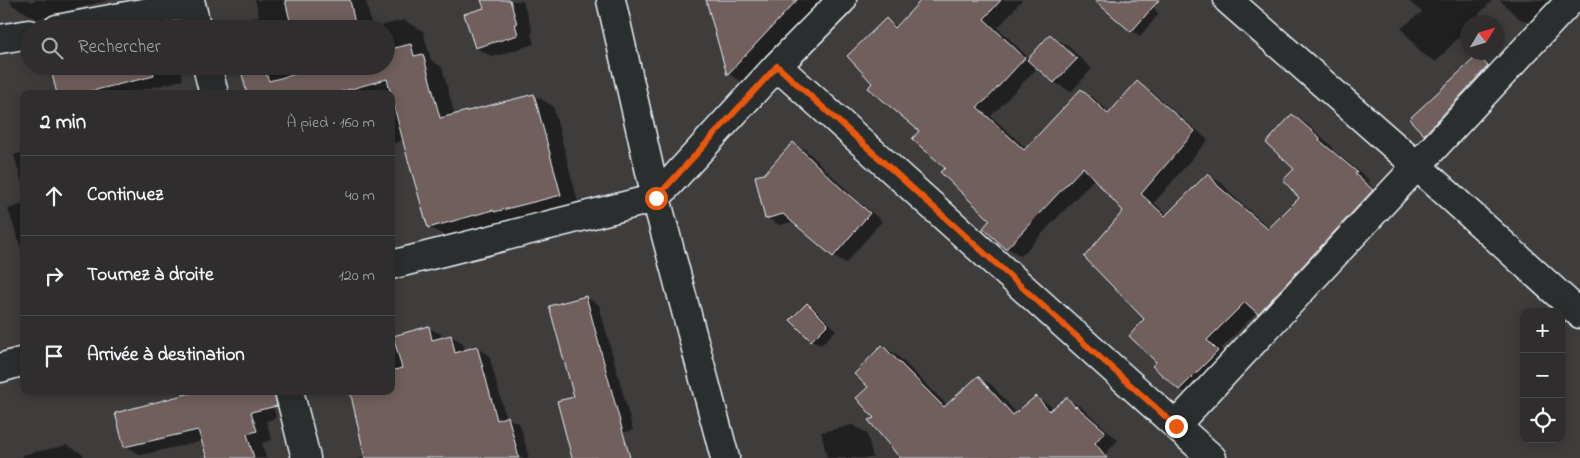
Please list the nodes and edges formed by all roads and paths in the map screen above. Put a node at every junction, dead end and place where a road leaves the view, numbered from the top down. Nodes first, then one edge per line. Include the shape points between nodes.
1 (611, 0) edge
2 (842, 0) edge
3 (1228, 0) edge
4 (1571, 0) edge
5 (193, 11) edge
6 (125, 20) edge
7 (20, 36) edge
8 (0, 39) edge
9 (777, 66) junction
10 (209, 75) edge
11 (213, 90) edge
12 (1417, 166) junction
13 (656, 198) junction
14 (395, 264) edge
15 (1580, 314) edge
16 (20, 362) edge
17 (0, 368) edge
18 (290, 395) edge
19 (1176, 426) junction
20 (306, 458) edge
21 (725, 458) edge
22 (1212, 458) edge

1 - 13 street
2 - 9 street
3 - 12 street
4 - 12 street
5 - 6 street
7 - 8 street
9 - 13 street
9 - 19 street
10 - 11 street
12 - 15 street
12 - 19 street
13 - 14 street
13 - 21 street
16 - 17 street
18 - 20 street
19 - 22 street

